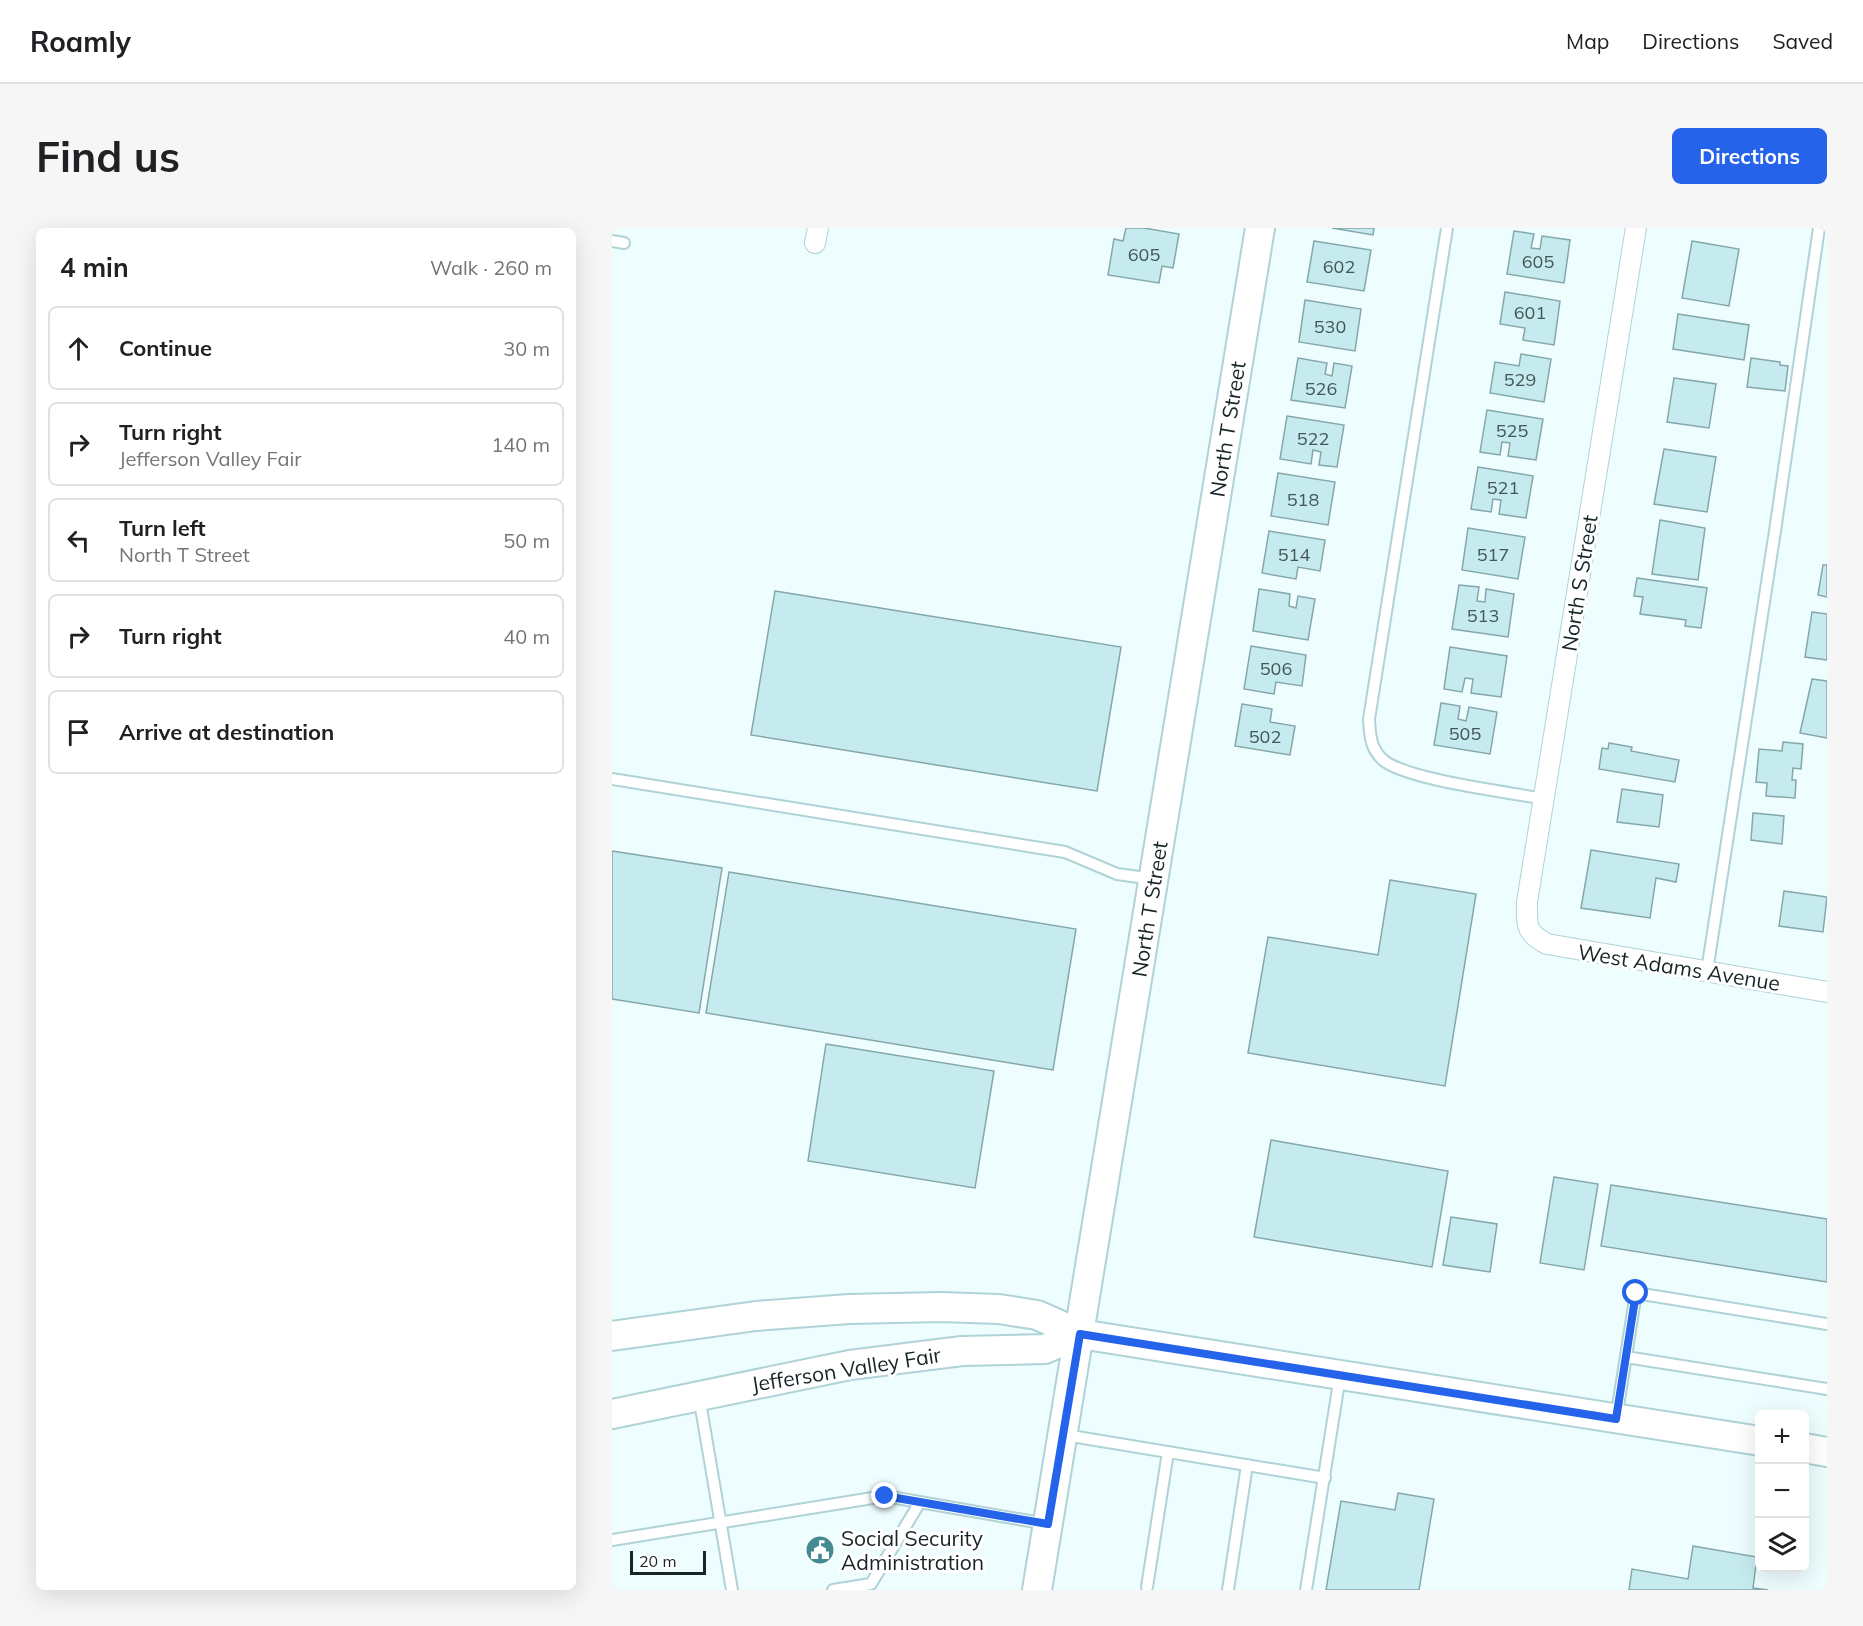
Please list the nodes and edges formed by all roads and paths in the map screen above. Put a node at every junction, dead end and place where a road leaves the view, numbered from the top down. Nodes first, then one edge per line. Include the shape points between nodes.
1 (1260, 228) edge
2 (1448, 228) edge
3 (1636, 228) edge
4 (1819, 228) edge
5 (612, 779) edge
6 (1544, 799) junction
7 (1154, 879) junction
8 (1533, 936) joint
9 (1707, 971) junction
10 (1827, 992) edge
11 (1827, 1324) edge
12 (1080, 1334) junction
13 (612, 1336) edge
14 (1626, 1357) junction
15 (1340, 1375) junction
16 (1827, 1389) edge
17 (699, 1396) junction
18 (612, 1413) edge
19 (1616, 1419) junction
20 (1063, 1435) junction
21 (1755, 1440) edge
22 (1809, 1449) edge
23 (1168, 1452) junction
24 (1827, 1452) edge
25 (1247, 1466) junction
26 (1325, 1478) junction
27 (920, 1502) junction
28 (721, 1522) junction
29 (1048, 1524) junction
30 (612, 1540) edge
31 (1147, 1587) dead end
32 (732, 1590) edge
33 (833, 1590) edge
34 (1037, 1590) edge
35 (1228, 1590) edge
36 (1306, 1590) edge

1 - 7 street, North T Street
2 - 6 lane via 1369,718 1370,742 1383,760 1399,769
3 - 6 street, North S Street
4 - 9 lane
5 - 7 lane via 1065,852 1117,874
6 - 8 street, North S Street via 1527,902 1527,921
7 - 12 street, North T Street
8 - 9 street, West Adams Avenue via 1547,944
9 - 10 street, West Adams Avenue
11 - 14 lane via 1636,1293
12 - 13 street via 1037,1315 941,1307 756,1316
12 - 15 street
12 - 17 street, Jefferson Valley Fair via 1045,1349 962,1351 850,1365
12 - 20 street, North T Street
14 - 16 lane
14 - 19 lane
15 - 19 street
15 - 26 lane
17 - 18 street, Jefferson Valley Fair
17 - 28 lane
19 - 21 street
20 - 23 lane
20 - 29 street, North T Street
22 - 24 street
23 - 25 lane
23 - 31 lane
25 - 26 lane
25 - 35 lane
26 - 36 lane
27 - 28 lane via 885,1496
27 - 29 lane
27 - 33 lane via 871,1584
28 - 30 lane
28 - 32 lane
29 - 34 street, North T Street

